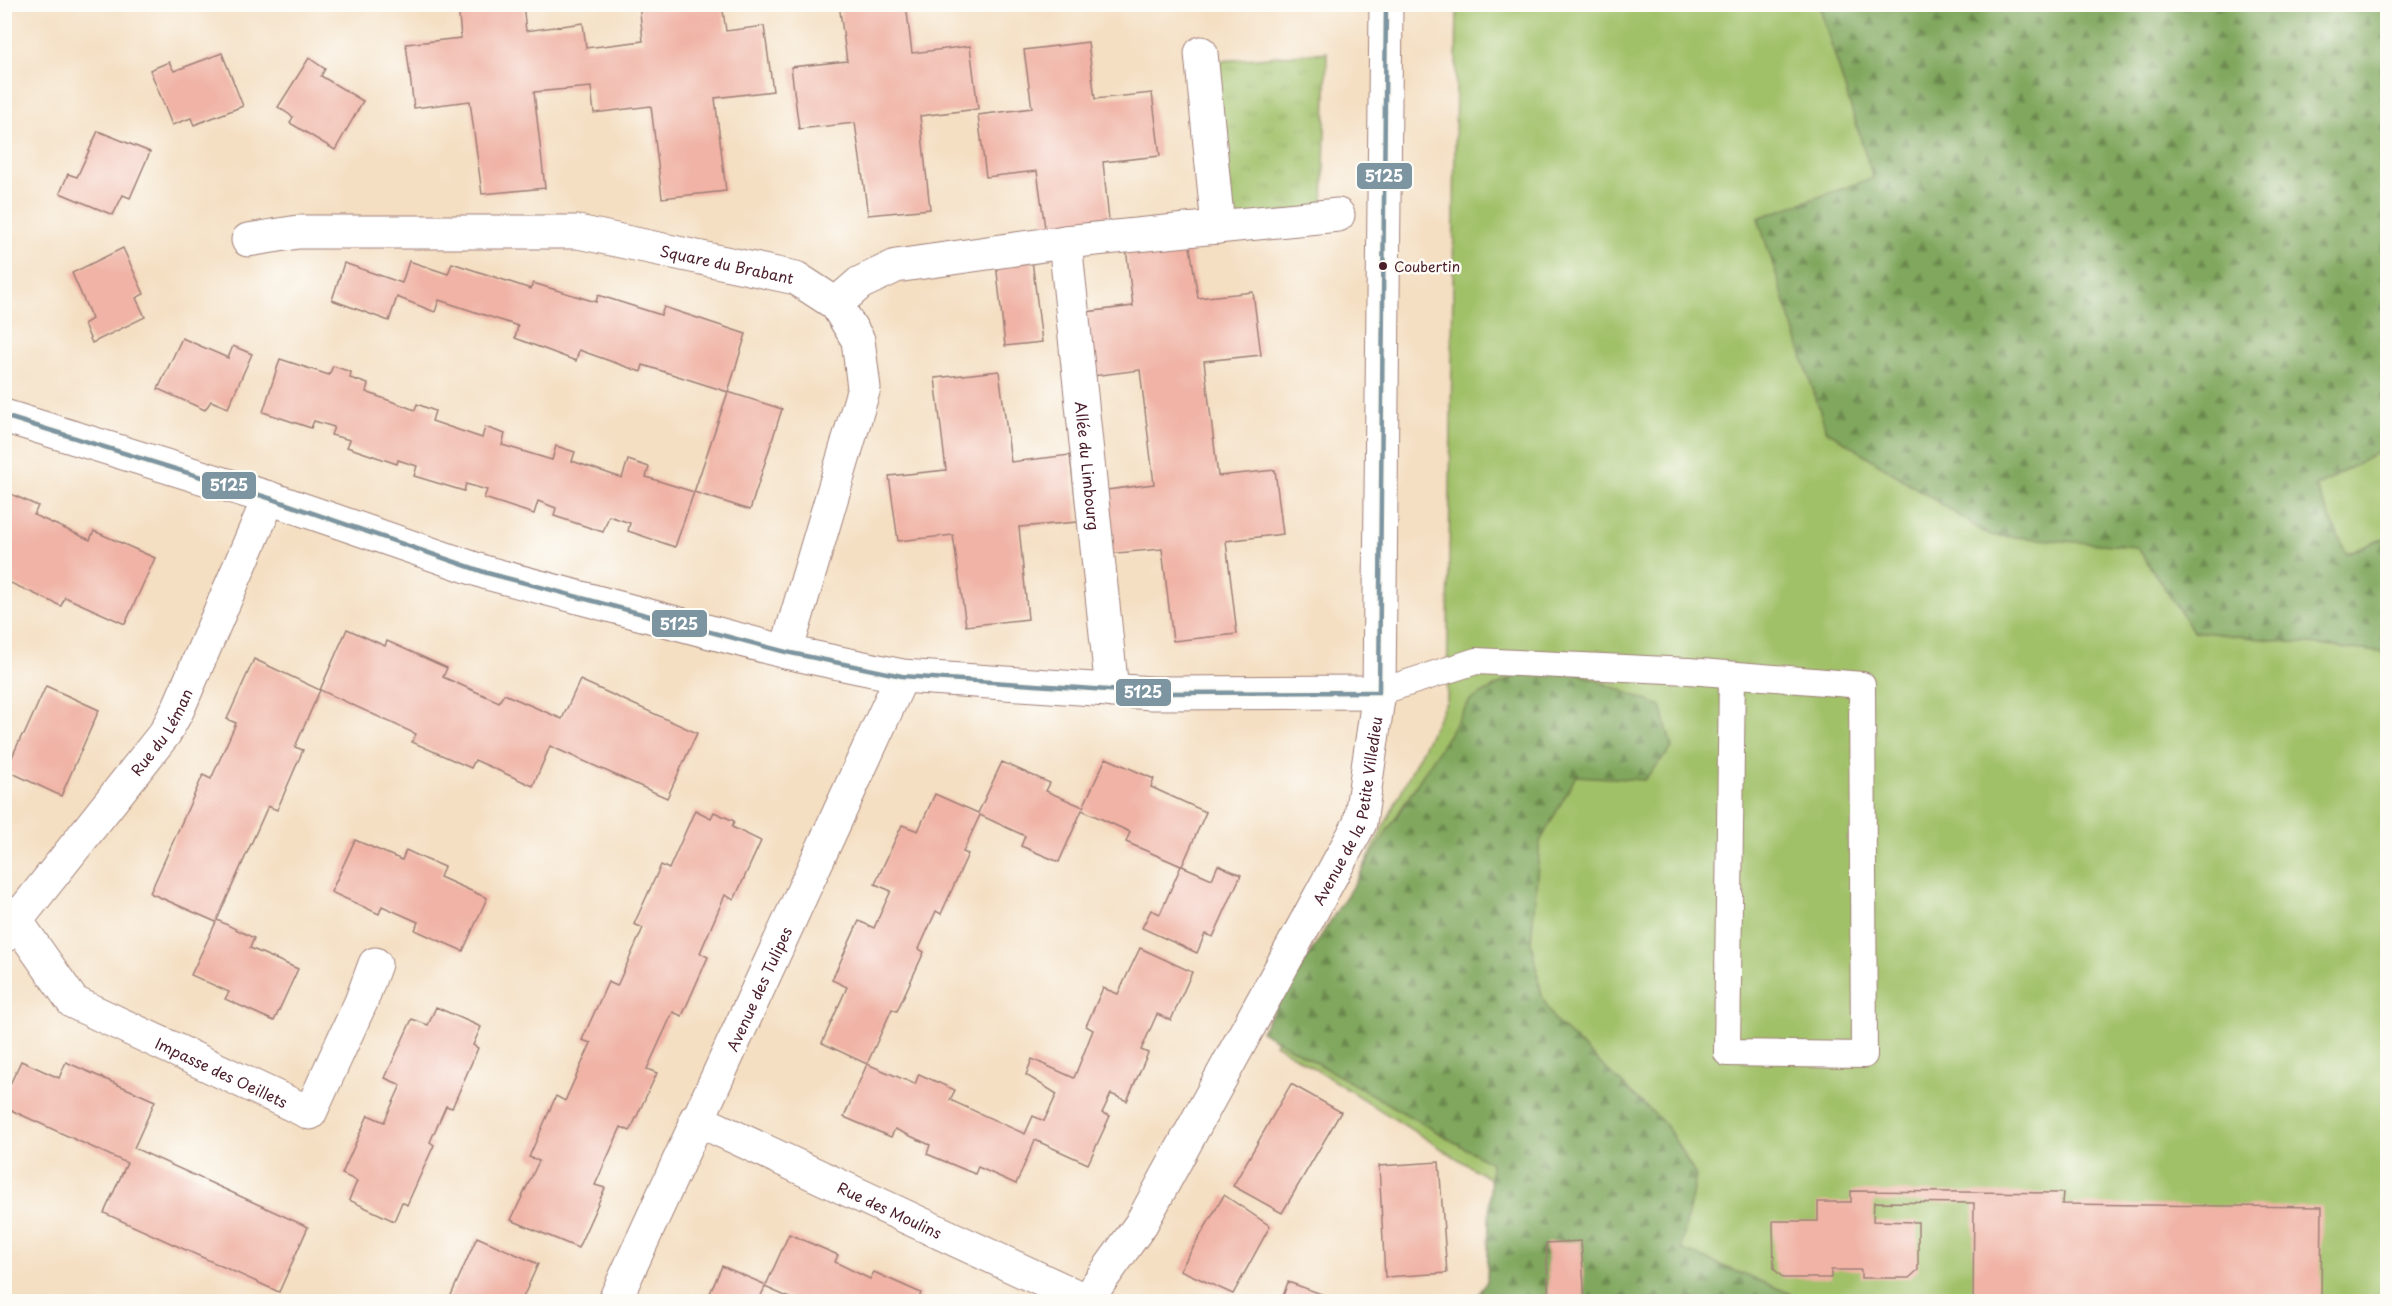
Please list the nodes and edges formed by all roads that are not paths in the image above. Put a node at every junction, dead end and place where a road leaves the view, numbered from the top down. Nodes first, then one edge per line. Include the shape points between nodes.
1 (1386, 4) edge
2 (1201, 52) dead end
3 (1338, 215) dead end
4 (1218, 227) junction
5 (248, 240) dead end
6 (1065, 242) junction
7 (836, 304) junction
8 (4, 416) edge
9 (269, 498) junction
10 (786, 652) junction
11 (1732, 675) junction
12 (902, 676) junction
13 (1112, 691) junction
14 (1379, 692) junction
15 (9, 923) edge
16 (375, 964) dead end
17 (696, 1119) junction
18 (1086, 1301) edge
19 (614, 1302) edge

1 - 14 street, Avenue de la Petite Villedieu
2 - 4 street
3 - 4 street
4 - 6 street
5 - 7 street, Square du Brabant via 298,232 578,232 796,278
6 - 7 street via 896,266 860,283
6 - 13 street, Allée du Limbourg
7 - 10 street, Square du Brabant via 858,340 864,388
8 - 9 street
9 - 10 street via 487,573
9 - 15 street, Rue du Léman via 165,733
10 - 12 street
11 - 11 lane via 1862,684 1864,1055 1727,1053
11 - 14 lane via 1476,661
12 - 13 street
12 - 17 street, Avenue des Tulipes
13 - 14 street
14 - 18 street, Avenue de la Petite Villedieu via 1360,823 1141,1224
15 - 16 street, Impasse des Oeillets via 73,1002 310,1113
17 - 18 street, Rue des Moulins
17 - 19 street, Avenue des Tulipes

